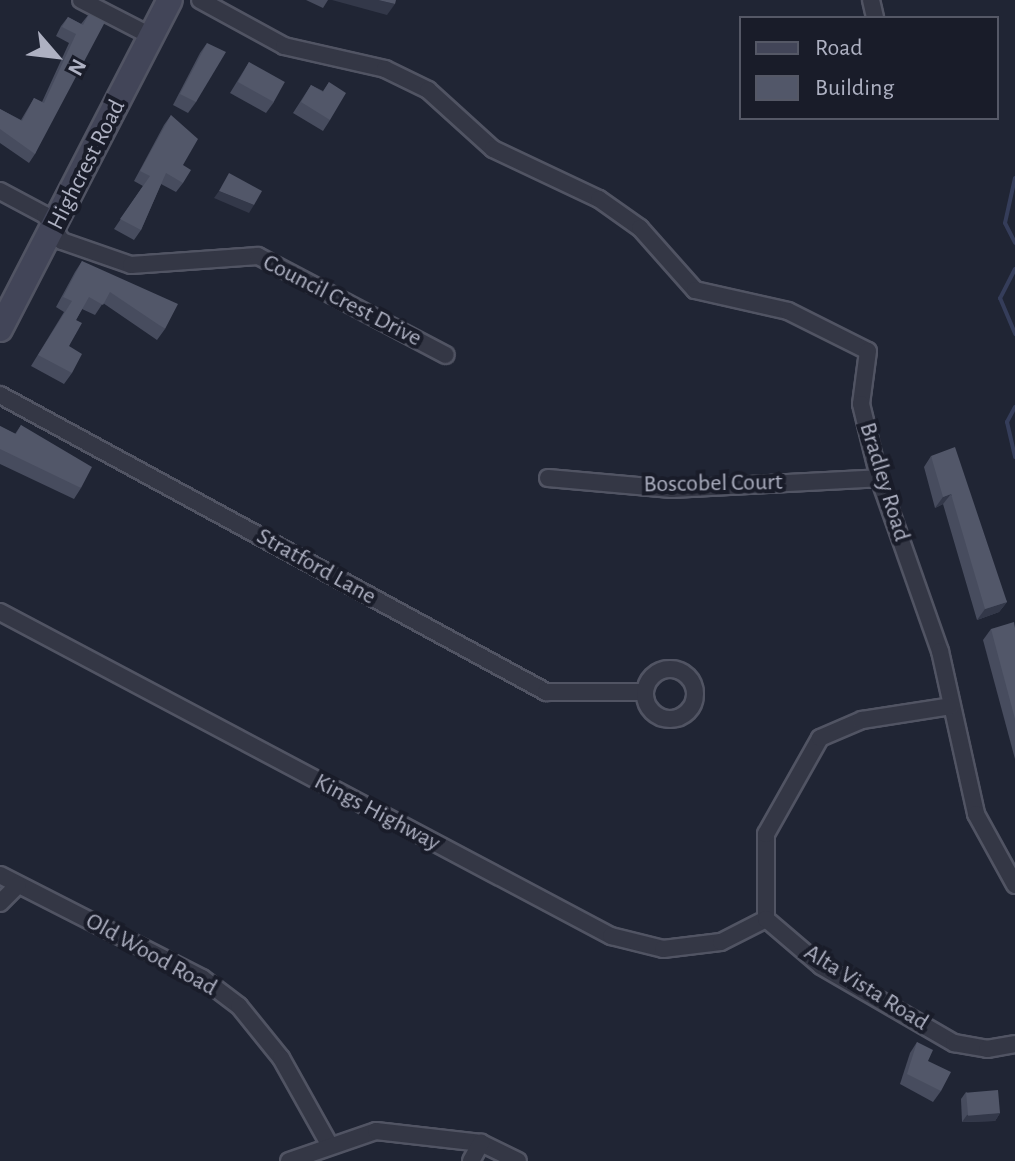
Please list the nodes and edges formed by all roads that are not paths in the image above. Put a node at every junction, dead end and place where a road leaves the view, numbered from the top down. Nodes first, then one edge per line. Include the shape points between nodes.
1 (81, 0) edge
2 (170, 0) edge
3 (200, 0) edge
4 (153, 37) junction
5 (0, 191) edge
6 (55, 229) junction
7 (0, 329) edge
8 (446, 355) dead end
9 (0, 395) edge
10 (548, 478) dead end
11 (879, 478) junction
12 (0, 612) edge
13 (645, 692) dead end
14 (951, 706) junction
15 (0, 875) edge
16 (18, 885) junction
17 (1015, 885) edge
18 (0, 903) edge
19 (766, 919) junction
20 (1015, 1044) edge
21 (481, 1143) junction
22 (329, 1144) junction
23 (289, 1161) edge
24 (471, 1161) edge
25 (518, 1161) edge

1 - 4 street
2 - 4 street, Highcrest Road
3 - 11 street, Bradley Road via 284,46 385,69 428,90 493,149 599,199 640,228 695,290 788,311 868,351 861,404
4 - 6 street, Highcrest Road
5 - 6 street, Council Crest Drive via 45,215
6 - 7 street, Highcrest Road
6 - 8 street, Council Crest Drive via 62,241 131,265 258,256
9 - 13 street, Stratford Lane via 546,692
10 - 11 street, Boscobel Court via 672,489
11 - 14 street, Bradley Road via 940,651
12 - 19 street, Kings Highway via 611,936 663,949 721,942
14 - 17 street, Bradley Road via 976,814
14 - 19 street via 862,720 820,738 766,834
15 - 16 street, Old Wood Road
16 - 18 street
16 - 22 street, Old Wood Road via 202,978 239,1006 281,1058
19 - 20 street, Alta Vista Road via 821,966 954,1043 987,1049
21 - 22 street via 376,1131
21 - 24 street
21 - 25 street
22 - 23 street

